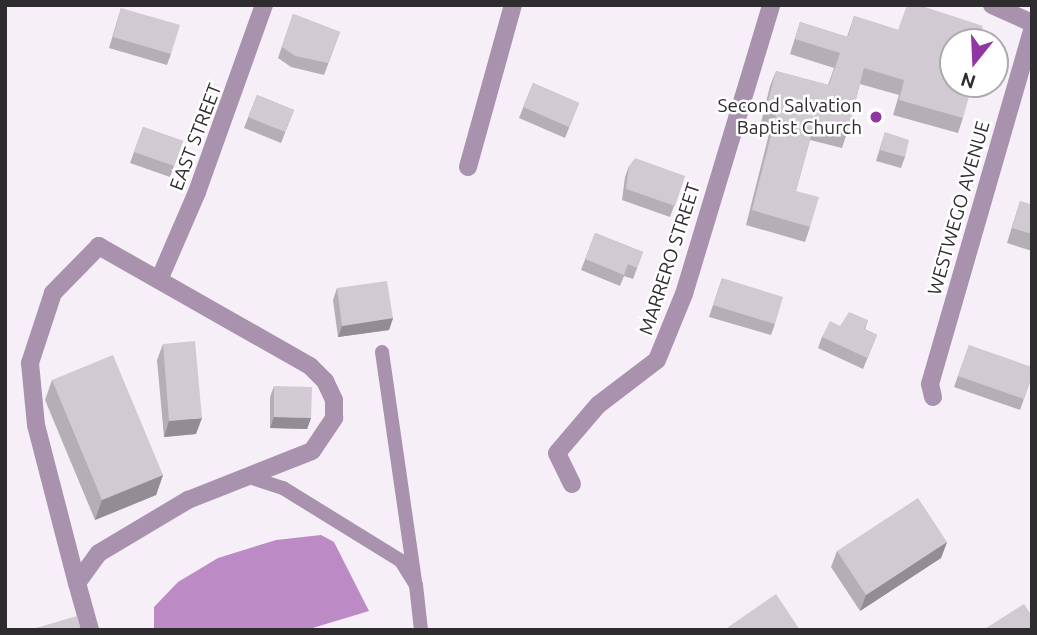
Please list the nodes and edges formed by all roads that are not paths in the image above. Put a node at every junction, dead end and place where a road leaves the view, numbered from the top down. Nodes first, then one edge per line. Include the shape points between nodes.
1 (264, 5) edge
2 (513, 5) edge
3 (771, 5) edge
4 (992, 5) edge
5 (1032, 23) edge
6 (1032, 31) edge
7 (468, 167) dead end
8 (159, 280) junction
9 (382, 352) dead end
10 (933, 397) dead end
11 (246, 475) junction
12 (572, 484) dead end
13 (77, 583) junction
14 (416, 585) junction
15 (90, 630) edge
16 (421, 630) edge

1 - 8 street, EAST STREET via 192,205
2 - 7 street
3 - 12 street, MARRERO STREET via 684,294 657,360 598,405 556,453
4 - 5 street
6 - 10 street, WESTWEGO AVENUE via 930,384
8 - 11 street via 310,366 334,400 334,418 312,451
8 - 13 street via 99,246 53,293 30,363 36,425
9 - 14 lane
11 - 13 street via 188,500 99,553
11 - 14 lane via 283,488 401,561
13 - 15 street
14 - 16 lane

